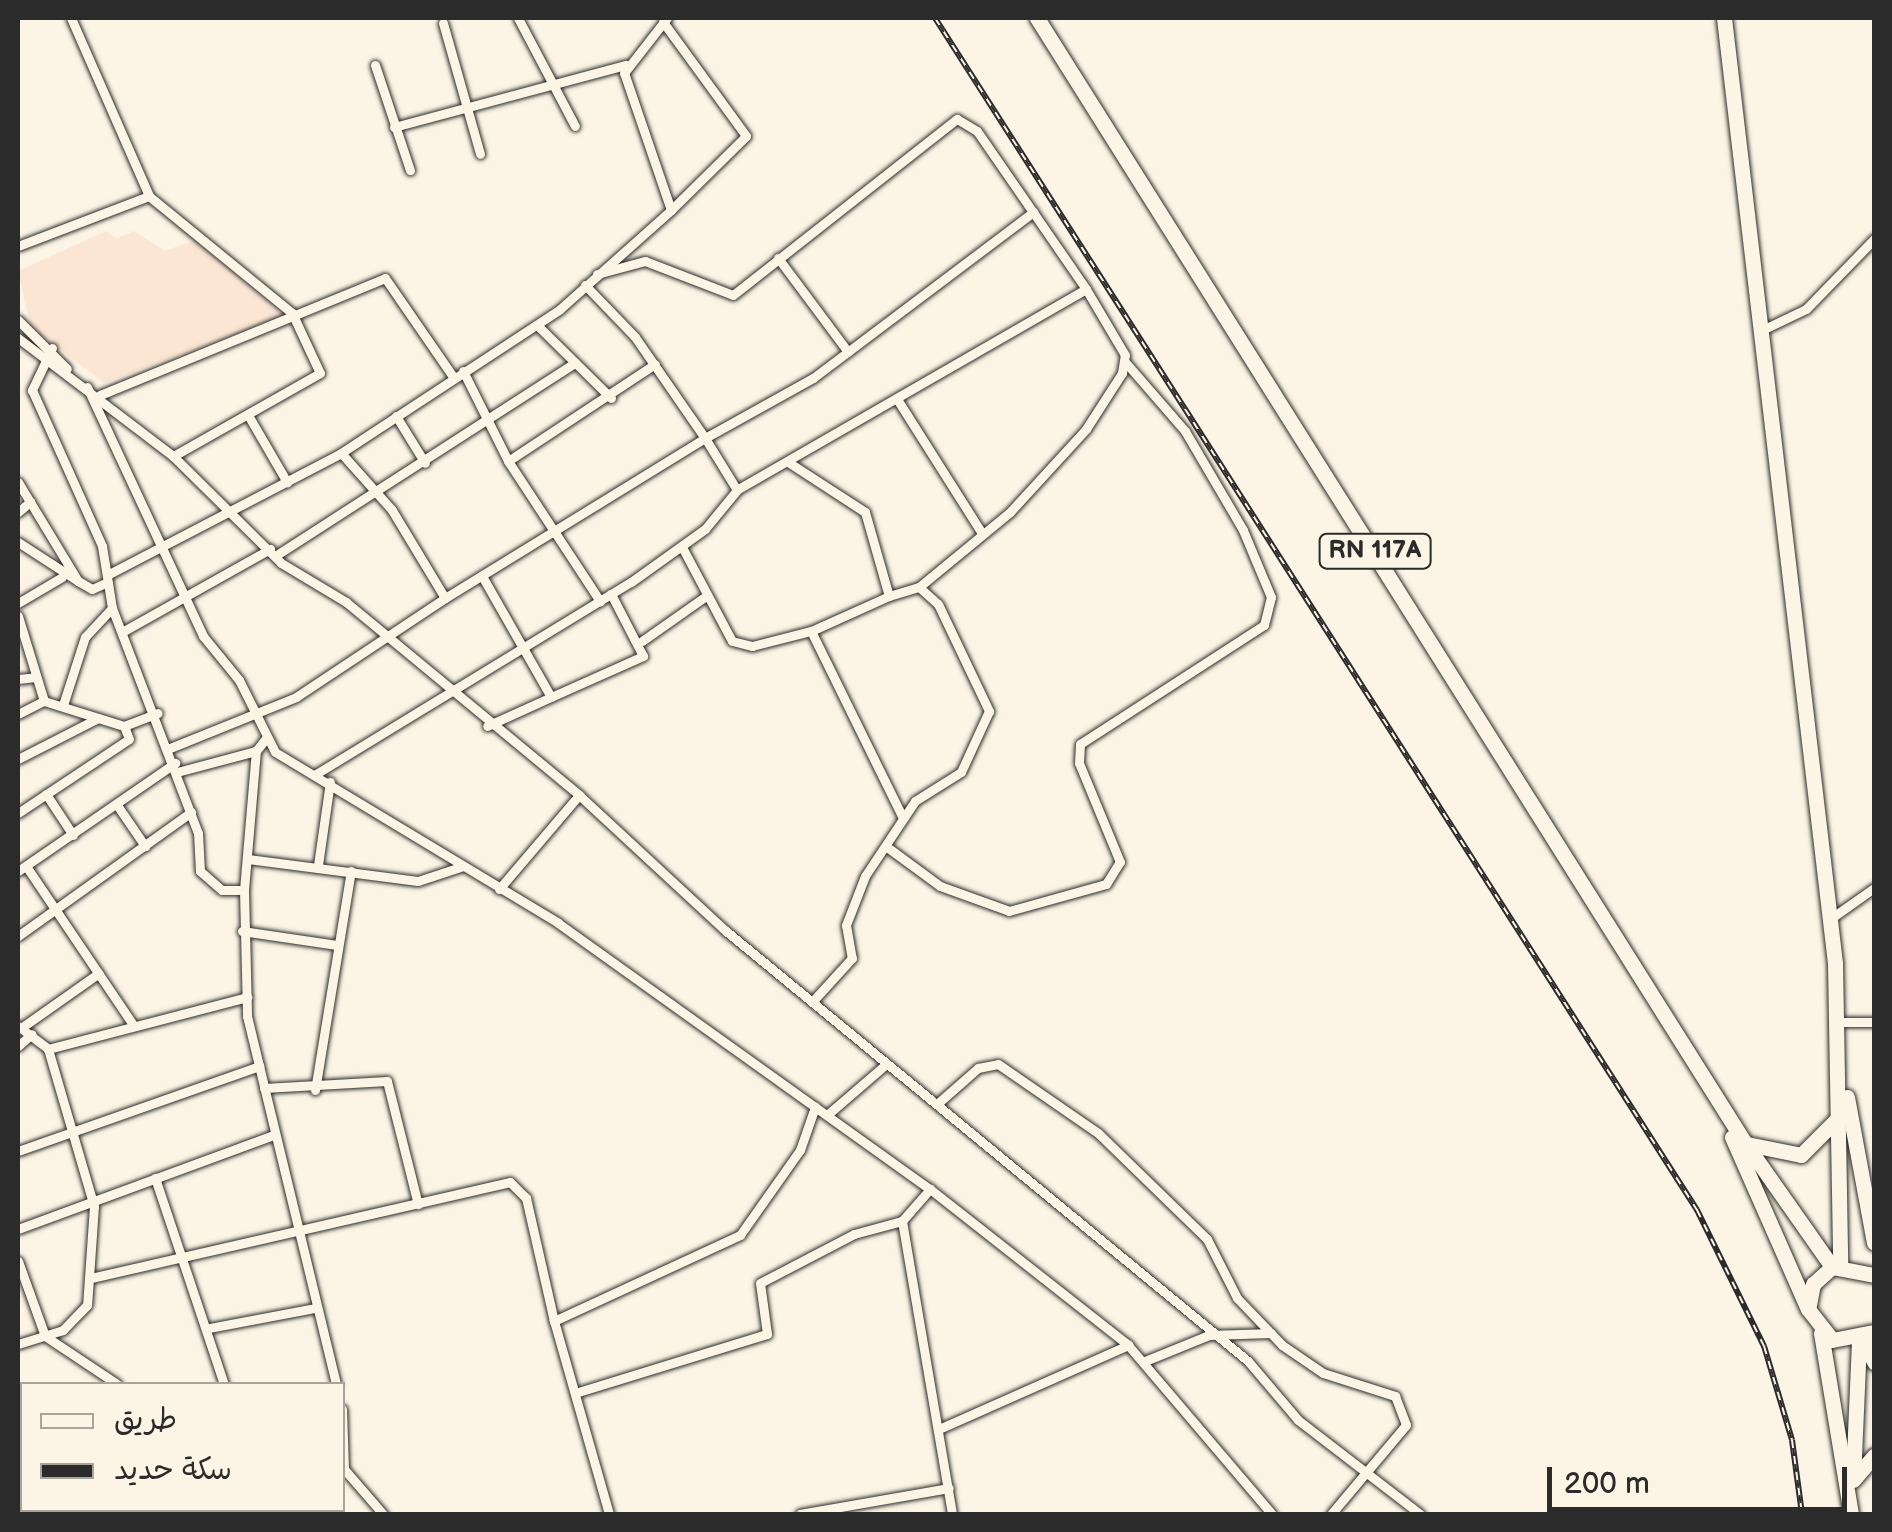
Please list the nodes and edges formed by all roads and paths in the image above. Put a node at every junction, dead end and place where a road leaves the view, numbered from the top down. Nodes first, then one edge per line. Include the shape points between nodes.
1 (71, 18) edge
2 (518, 18) edge
3 (1037, 18) edge
4 (1724, 18) edge
5 (665, 20) edge
6 (443, 23) dead end
7 (376, 65) dead end
8 (626, 65) junction
9 (552, 84) junction
10 (467, 109) junction
11 (575, 126) dead end
12 (394, 127) junction
13 (480, 154) dead end
14 (410, 170) dead end
15 (148, 196) junction
16 (671, 210) junction
17 (1033, 212) junction
18 (1874, 239) edge
19 (18, 246) edge
20 (778, 258) junction
21 (596, 274) junction
22 (585, 286) junction
23 (1086, 290) junction
24 (292, 313) junction
25 (18, 320) edge
26 (537, 326) junction
27 (1760, 331) junction
28 (18, 338) edge
29 (52, 348) junction
30 (848, 352) junction
31 (43, 359) junction
32 (1126, 362) junction
33 (575, 363) junction
34 (655, 364) junction
35 (68, 371) junction
36 (464, 371) junction
37 (454, 378) junction
38 (86, 384) junction
39 (100, 396) junction
40 (612, 398) junction
41 (897, 400) junction
42 (248, 415) junction
43 (396, 416) junction
44 (490, 422) junction
45 (704, 438) junction
46 (341, 453) junction
47 (173, 456) junction
48 (426, 462) junction
49 (508, 462) junction
50 (788, 462) junction
51 (18, 482) edge
52 (287, 482) junction
53 (737, 490) junction
54 (376, 491) junction
55 (30, 502) junction
56 (232, 507) junction
57 (18, 512) edge
58 (980, 532) junction
59 (556, 534) junction
60 (18, 542) edge
61 (163, 547) junction
62 (682, 548) junction
63 (273, 553) junction
64 (482, 576) junction
65 (62, 577) junction
66 (108, 578) junction
67 (78, 581) junction
68 (919, 588) junction
69 (611, 594) junction
70 (191, 596) junction
71 (706, 596) junction
72 (889, 596) junction
73 (445, 598) junction
74 (600, 601) junction
75 (18, 603) edge
76 (112, 608) junction
77 (18, 616) edge
78 (811, 631) junction
79 (122, 632) junction
80 (382, 640) junction
81 (642, 641) junction
82 (524, 648) junction
83 (36, 677) junction
84 (18, 679) edge
85 (451, 697) junction
86 (551, 697) junction
87 (44, 701) junction
88 (63, 705) junction
89 (158, 713) junction
90 (255, 713) junction
91 (18, 714) edge
92 (98, 718) junction
93 (124, 726) junction
94 (487, 726) junction
95 (266, 738) junction
96 (170, 748) junction
97 (256, 750) junction
98 (18, 759) edge
99 (176, 767) junction
100 (316, 774) junction
101 (330, 782) junction
102 (46, 794) junction
103 (580, 796) junction
104 (117, 804) junction
105 (191, 812) junction
106 (18, 813) edge
107 (903, 818) junction
108 (73, 835) junction
109 (145, 846) junction
110 (887, 847) junction
111 (248, 859) junction
112 (318, 865) junction
113 (462, 866) junction
114 (22, 869) edge
115 (352, 871) junction
116 (499, 888) junction
117 (1874, 888) edge
118 (244, 890) junction
119 (56, 910) junction
120 (1830, 919) junction
121 (242, 931) junction
122 (18, 936) edge
123 (338, 945) junction
124 (99, 974) junction
125 (247, 997) junction
126 (812, 1002) junction
127 (1840, 1022) junction
128 (1874, 1022) edge
129 (134, 1026) junction
130 (20, 1027) edge
131 (32, 1034) junction
132 (18, 1046) edge
133 (48, 1049) junction
134 (886, 1064) junction
135 (260, 1066) junction
136 (1844, 1078) junction
137 (1711, 1087) junction
138 (264, 1088) junction
139 (316, 1090) junction
140 (937, 1104) junction
141 (814, 1106) junction
142 (827, 1115) junction
143 (1839, 1117) junction
144 (74, 1128) junction
145 (274, 1136) junction
146 (1745, 1143) junction
147 (18, 1152) edge
148 (155, 1178) junction
149 (930, 1189) junction
150 (418, 1204) junction
151 (94, 1206) junction
152 (902, 1221) junction
153 (294, 1228) junction
154 (18, 1229) edge
155 (1874, 1243) edge
156 (182, 1251) junction
157 (18, 1262) edge
158 (1836, 1265) junction
159 (1874, 1275) edge
160 (92, 1278) junction
161 (315, 1308) junction
162 (1808, 1309) junction
163 (554, 1321) junction
164 (209, 1328) junction
165 (1271, 1333) junction
166 (1820, 1333) junction
167 (1209, 1335) junction
168 (45, 1336) junction
169 (1866, 1338) edge
170 (18, 1344) edge
171 (1128, 1345) junction
172 (1145, 1361) junction
173 (1874, 1362) edge
174 (113, 1382) edge
175 (223, 1382) edge
176 (335, 1382) edge
177 (575, 1394) junction
178 (941, 1428) junction
179 (345, 1447) edge
180 (1874, 1456) edge
181 (1366, 1473) junction
182 (1853, 1480) junction
183 (348, 1485) edge
184 (950, 1488) junction
185 (1851, 1511) edge
186 (383, 1514) edge
187 (609, 1514) edge
188 (800, 1514) edge
189 (952, 1514) edge
190 (1272, 1514) edge
191 (1331, 1514) edge
192 (1420, 1514) edge

1 - 15 street
2 - 9 street
3 - 137 main road, RN 117A
4 - 27 main road
5 - 8 street
5 - 16 street via 746,136
6 - 10 street
7 - 12 street
8 - 9 street
8 - 16 street
9 - 10 street
9 - 11 street
10 - 12 street
10 - 13 street
12 - 14 street
15 - 19 street
15 - 24 street
16 - 21 street
17 - 20 street via 977,131 950,120
17 - 23 street
17 - 30 street
18 - 27 street via 1806,309
20 - 21 street via 726,297 660,264
20 - 30 street
21 - 22 street
22 - 26 street
22 - 34 street
23 - 32 street
23 - 41 street
24 - 37 street via 390,278
24 - 39 street
24 - 42 street via 320,374
25 - 29 street
26 - 33 street
26 - 36 street
27 - 120 main road
28 - 31 street
29 - 31 street
29 - 35 street
30 - 45 street
31 - 35 street
31 - 66 street via 32,390
32 - 58 street via 1086,429
32 - 110 street via 1184,430 1233,511 1270,612 1248,639 1080,744 1079,763 1120,862 1106,884 1009,911 940,886
33 - 40 street
33 - 44 street
34 - 40 street
34 - 45 street
35 - 38 street
36 - 37 street
36 - 44 street
37 - 43 street
38 - 39 street
38 - 61 street
39 - 47 street
40 - 49 street
41 - 50 street
41 - 58 street
42 - 47 street
42 - 52 street
43 - 46 street
43 - 48 street
44 - 48 street
44 - 49 street
45 - 53 street
45 - 59 street
46 - 52 street
46 - 54 street
47 - 56 street
48 - 54 street
49 - 59 street
50 - 53 street
50 - 72 street via 865,512
51 - 55 street
52 - 56 street
53 - 62 street
54 - 63 street
54 - 73 street
55 - 57 street
55 - 67 street
56 - 61 street
56 - 63 street
58 - 68 street
59 - 64 street
59 - 74 street
60 - 65 street
61 - 66 street
61 - 70 street
62 - 69 street
62 - 71 street
63 - 70 street
63 - 80 street via 346,602
64 - 73 street
64 - 82 street
65 - 67 street
65 - 75 street
66 - 67 street via 92,589
66 - 76 street
68 - 72 street
68 - 107 street via 942,611 989,711 962,772
69 - 74 street
69 - 81 street
70 - 79 street
70 - 90 street via 203,636
71 - 78 street via 723,631 742,645
71 - 81 street
72 - 78 street
73 - 80 street
74 - 82 street
76 - 79 street
76 - 88 street via 85,637
77 - 83 street
78 - 107 street
79 - 89 street
80 - 85 street
80 - 90 street
81 - 86 street via 636,661
82 - 85 street
82 - 86 street
83 - 84 street
83 - 87 street
85 - 94 street
85 - 100 street
86 - 94 street
87 - 88 street
87 - 91 street
88 - 92 street
89 - 93 street
89 - 96 street
90 - 95 street
90 - 96 street
92 - 93 street
92 - 98 street
93 - 102 street via 130,739
94 - 103 street
95 - 97 street
95 - 100 street via 284,760
96 - 99 street
97 - 99 street
97 - 111 street
99 - 104 street
99 - 105 street
100 - 101 street
101 - 112 street
101 - 113 street
102 - 106 street
102 - 108 street
103 - 116 street
103 - 126 street
104 - 108 street
104 - 109 street
105 - 109 street
105 - 118 street via 205,880
107 - 110 street
108 - 114 street
109 - 119 street
110 - 126 street via 848,918 844,974
111 - 112 street
111 - 118 street
112 - 115 street
113 - 115 street via 435,880
113 - 116 street
114 - 119 street
115 - 123 street
116 - 141 street
117 - 120 street
118 - 121 street
119 - 122 street
119 - 124 street
120 - 127 main road
121 - 123 street
121 - 125 street
123 - 139 street
124 - 129 street
124 - 130 street
125 - 129 street
125 - 135 street
126 - 134 street
127 - 128 street
127 - 136 main road
129 - 133 street
130 - 131 street
131 - 132 street
131 - 133 street
133 - 144 street
134 - 140 street
134 - 142 street
135 - 138 street
135 - 144 street
136 - 143 main road
136 - 155 main road
137 - 146 main road, RN 117A
137 - 162 main road
138 - 139 street
138 - 145 street
139 - 150 street via 387,1081
140 - 165 street via 991,1062 1090,1127 1207,1239 1237,1298
140 - 167 street
141 - 142 street
141 - 163 street via 800,1150 740,1235
142 - 149 street
143 - 146 main road via 1801,1155
143 - 158 main road
144 - 147 street
144 - 151 street
145 - 148 street
145 - 153 street
146 - 158 main road, RN 117A
148 - 151 street
148 - 156 street
149 - 152 street
149 - 171 street
150 - 153 street
150 - 163 street via 502,1182 522,1189
151 - 154 street
151 - 160 street
152 - 177 street via 854,1234 760,1283 767,1334
152 - 178 street
153 - 156 street
153 - 161 street
156 - 160 street
156 - 164 street
157 - 168 street
158 - 159 main road
158 - 162 main road via 1813,1284
160 - 168 street via 87,1305
161 - 164 street
161 - 176 street
162 - 166 main road
163 - 177 street
164 - 175 street
165 - 167 street
165 - 181 street via 1323,1372 1384,1388 1403,1407 1406,1426
166 - 169 main road
166 - 185 main road
167 - 172 street
167 - 181 street
168 - 170 street
168 - 174 street
169 - 173 main road
169 - 182 main road
171 - 172 street
171 - 178 street
172 - 190 street
177 - 187 street
178 - 184 street
179 - 183 street
180 - 182 main road
181 - 191 street
181 - 192 street
182 - 185 main road
183 - 186 street
184 - 188 street
184 - 189 street

